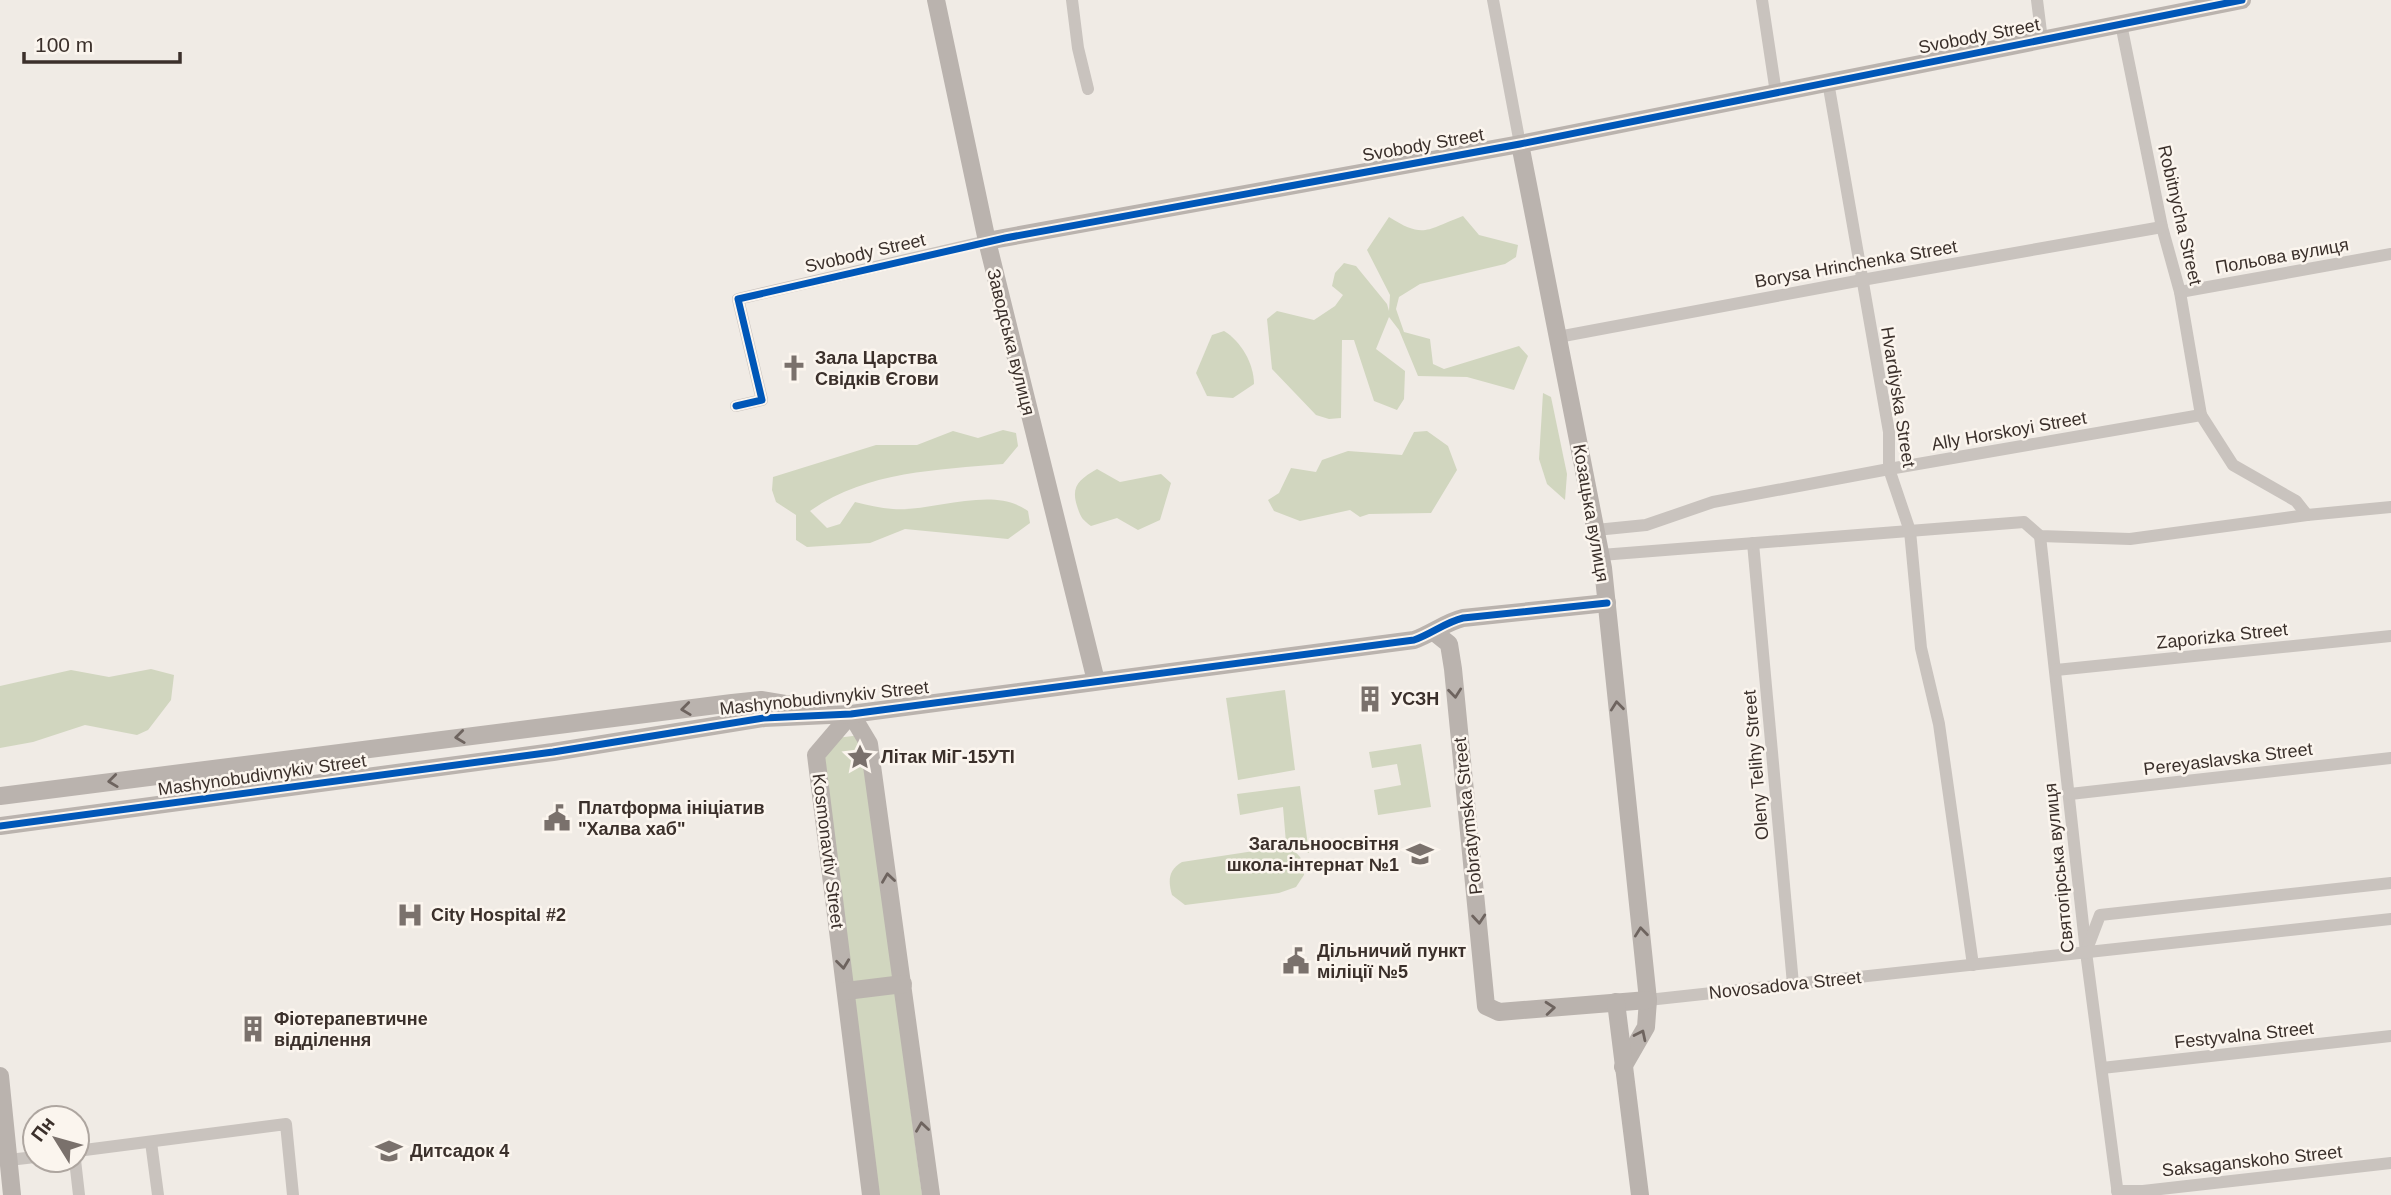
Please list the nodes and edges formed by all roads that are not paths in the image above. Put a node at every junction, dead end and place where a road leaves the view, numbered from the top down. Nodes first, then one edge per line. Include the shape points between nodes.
1 (936, 0) edge
2 (1072, 0) edge
3 (1493, 0) edge
4 (1762, 0) edge
5 (2037, 0) edge
6 (2242, 0) edge
7 (2121, 24) junction
8 (2042, 40) junction
9 (1828, 82) junction
10 (1088, 89) dead end
11 (1776, 93) junction
12 (1520, 144) junction
13 (2162, 227) junction
14 (987, 241) junction
15 (2391, 254) edge
16 (1861, 280) junction
17 (2180, 292) junction
18 (1558, 337) junction
19 (736, 405) dead end
20 (2201, 415) junction
21 (1889, 469) junction
22 (2391, 507) edge
23 (2307, 515) junction
24 (1595, 530) junction
25 (1910, 531) junction
26 (2040, 536) junction
27 (1753, 543) junction
28 (1601, 555) junction
29 (1606, 603) junction
30 (1434, 632) junction
31 (2391, 636) edge
32 (2056, 670) junction
33 (1096, 681) junction
34 (851, 714) junction
35 (2391, 758) edge
36 (2070, 794) junction
37 (0, 796) edge
38 (0, 826) edge
39 (2391, 883) edge
40 (2391, 919) edge
41 (2086, 952) junction
42 (1973, 965) junction
43 (903, 984) junction
44 (1793, 984) junction
45 (846, 991) junction
46 (1648, 1000) junction
47 (1616, 1002) junction
48 (1486, 1006) joint
49 (2391, 1036) edge
50 (1623, 1067) junction
51 (2102, 1068) junction
52 (0, 1076) edge
53 (151, 1142) junction
54 (91, 1149) edge
55 (21, 1159) edge
56 (9, 1160) junction
57 (2391, 1163) edge
58 (77, 1174) edge
59 (2118, 1193) edge
60 (12, 1195) edge
61 (79, 1195) edge
62 (158, 1195) edge
63 (293, 1195) edge
64 (871, 1195) edge
65 (931, 1195) edge
66 (1640, 1195) edge

1 - 14 street, Заводська вулиця
2 - 10 street
3 - 12 street, Козацька вулиця
4 - 11 street
5 - 8 street
6 - 7 street, Svobody Street
7 - 8 street, Svobody Street
7 - 13 street, Robitnycha Street
8 - 9 street, Svobody Street
9 - 11 street, Svobody Street
9 - 16 street, Hvardiyska Street
11 - 12 street, Svobody Street
12 - 14 street, Svobody Street
12 - 18 street, Козацька вулиця
13 - 16 street, Borysa Hrinchenka Street
13 - 17 street, Robitnycha Street
14 - 19 street, Svobody Street via 738,299 762,400
14 - 33 street, Заводська вулиця
15 - 17 street, Польова вулиця
16 - 18 street, Borysa Hrinchenka Street
16 - 21 street, Hvardiyska Street via 1889,432
17 - 20 street, Robitnycha Street
18 - 24 street, Козацька вулиця
20 - 21 street, Ally Horskoyi Street
20 - 23 street via 2233,465 2296,501
21 - 24 street, Ally Horskoyi Street via 1713,502 1646,525
21 - 25 street, Hvardiyska Street
22 - 23 street
23 - 26 street via 2130,539
24 - 28 street, Козацька вулиця
25 - 26 street via 2024,522
25 - 27 street
25 - 42 street, Hvardiyska Street via 1921,648 1939,724
26 - 32 street, Святогірська вулиця
27 - 28 street
27 - 44 street, Oleny Telihy Street
28 - 29 street, Козацька вулиця
29 - 30 street, Mashynobudivnykiv Street via 1463,618
46 -> 29 street, Козацька вулиця
30 - 33 street, Mashynobudivnykiv Street via 1414,640
30 -> 48 street, Pobratymska Street via 1449,644 1451,657
31 - 32 street, Zaporizka Street
32 - 36 street, Святогірська вулиця
33 - 34 street, Mashynobudivnykiv Street
34 -> 37 street, Mashynobudivnykiv Street via 761,700
34 - 38 street, Mashynobudivnykiv Street via 764,718 553,752
43 -> 34 street via 869,744
34 -> 45 street, Kosmonavtiv Street via 816,755
35 - 36 street, Pereyaslavska Street
36 - 41 street, Святогірська вулиця
39 - 41 street via 2099,915
40 - 41 street, Novosadova Street
41 - 42 street, Novosadova Street
41 - 51 street, Святогірська вулиця
42 - 44 street, Novosadova Street
43 - 45 street
65 -> 43 street
44 - 46 street, Novosadova Street
45 - 64 street, Kosmonavtiv Street
46 - 47 street, Novosadova Street
50 -> 46 street, Козацька вулиця via 1646,1027
48 -> 47 street, Novosadova Street via 1499,1012
47 - 50 street
49 - 51 street, Festyvalna Street
50 - 66 street
51 - 59 street, Святогірська вулиця
52 - 56 street
53 - 54 street
53 - 62 street
53 - 63 street via 286,1124
55 - 56 street
56 - 60 street
57 - 59 street, Saksaganskoho Street
58 - 61 street

